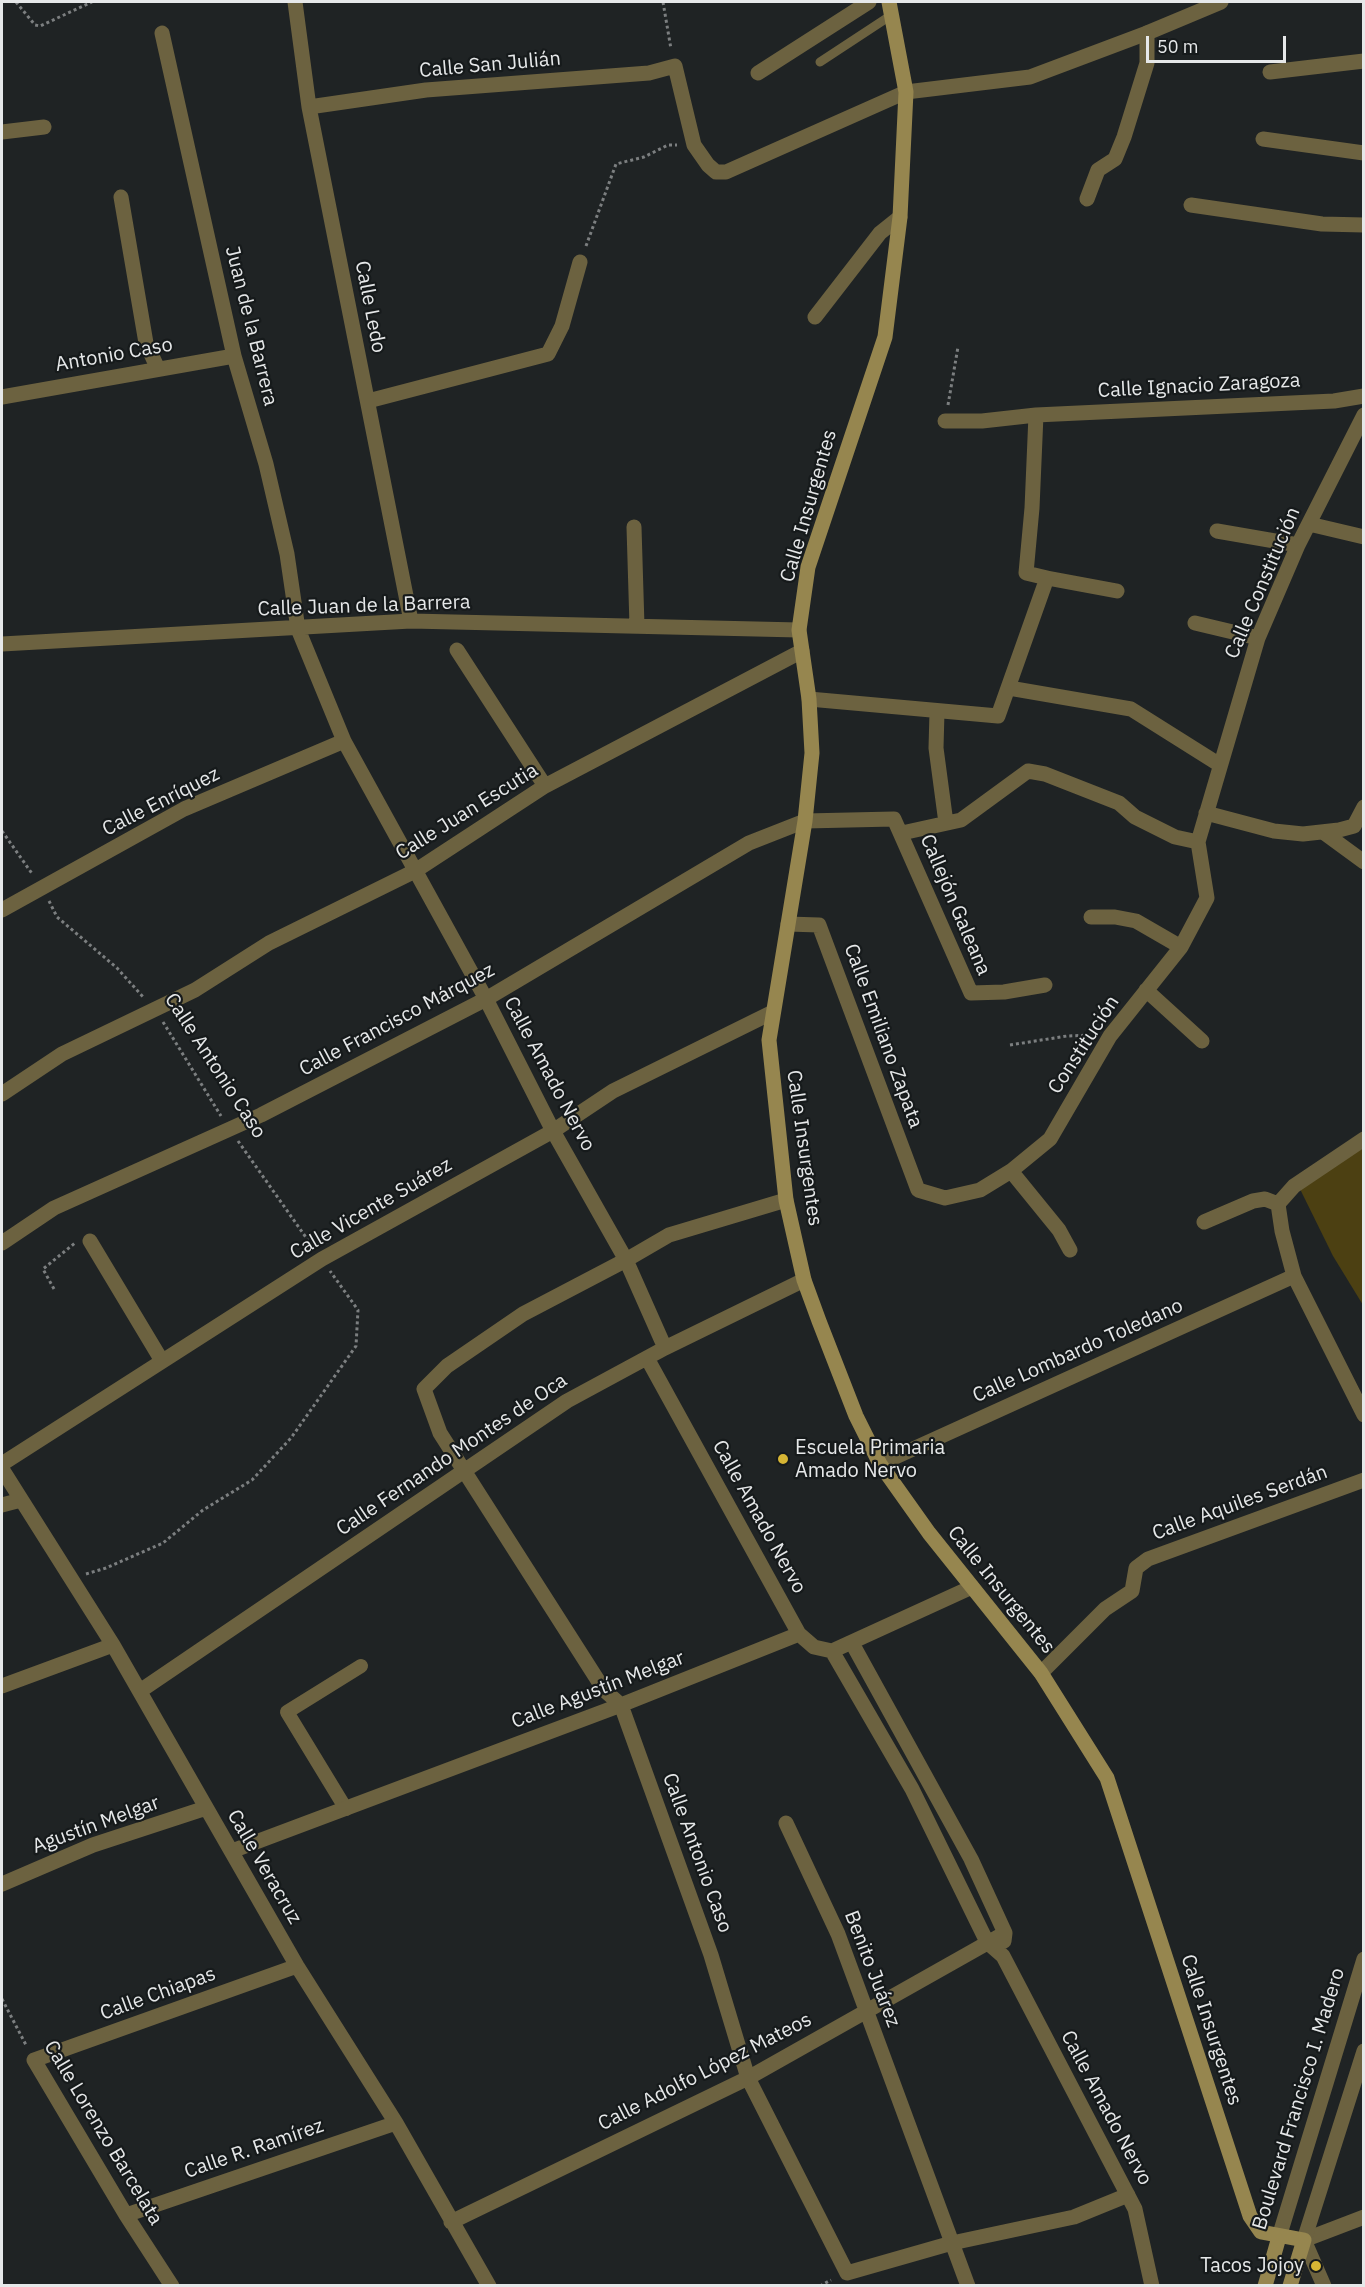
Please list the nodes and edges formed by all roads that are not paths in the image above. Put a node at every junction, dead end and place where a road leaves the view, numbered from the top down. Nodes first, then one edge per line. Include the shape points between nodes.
1 (295, 2) edge
2 (869, 2) edge
3 (1221, 2) edge
4 (889, 9) edge
5 (162, 33) dead end
6 (1147, 33) junction
7 (1364, 61) edge
8 (820, 62) dead end
9 (1270, 72) dead end
10 (758, 74) dead end
11 (906, 92) junction
12 (309, 107) junction
13 (44, 127) dead end
14 (2, 132) edge
15 (1263, 139) dead end
16 (1364, 153) edge
17 (121, 196) dead end
18 (1087, 200) dead end
19 (1191, 205) dead end
20 (900, 218) junction
21 (1364, 225) edge
22 (580, 261) road end
23 (814, 317) dead end
24 (234, 356) junction
25 (158, 369) junction
26 (2, 395) edge
27 (1364, 396) edge
28 (368, 401) junction
29 (1036, 415) junction
30 (1364, 415) edge
31 (945, 421) road end
32 (1309, 524) junction
33 (634, 527) dead end
34 (1217, 531) dead end
35 (1364, 537) edge
36 (1298, 545) junction
37 (1047, 578) junction
38 (1117, 591) dead end
39 (411, 621) junction
40 (1195, 623) dead end
41 (637, 626) junction
42 (298, 629) junction
43 (799, 630) junction
44 (1258, 638) junction
45 (2, 644) edge
46 (457, 650) dead end
47 (802, 651) junction
48 (1009, 688) junction
49 (809, 699) junction
50 (937, 712) junction
51 (344, 741) junction
52 (1220, 765) junction
53 (544, 786) junction
54 (1364, 807) edge
55 (1206, 813) junction
56 (805, 821) junction
57 (946, 823) junction
58 (1323, 832) junction
59 (902, 833) junction
60 (1198, 842) junction
61 (1364, 862) edge
62 (416, 871) junction
63 (2, 910) edge
64 (1091, 917) dead end
65 (788, 924) junction
66 (1181, 947) junction
67 (1045, 985) dead end
68 (1146, 990) junction
69 (486, 999) junction
70 (773, 1012) junction
71 (1202, 1041) dead end
72 (2, 1094) edge
73 (553, 1131) junction
74 (1364, 1139) edge
75 (1011, 1171) junction
76 (918, 1190) joint
77 (786, 1200) junction
78 (1278, 1204) junction
79 (1204, 1222) dead end
80 (90, 1240) road end
81 (2, 1243) edge
82 (1070, 1250) dead end
83 (626, 1260) junction
84 (1294, 1276) junction
85 (804, 1280) junction
86 (665, 1348) junction
87 (647, 1358) junction
88 (162, 1361) junction
89 (1364, 1415) edge
90 (2, 1464) edge
91 (880, 1464) junction
92 (2, 1469) edge
93 (465, 1469) junction
94 (1364, 1480) edge
95 (21, 1500) junction
96 (2, 1505) edge
97 (972, 1587) junction
98 (799, 1634) junction
99 (852, 1643) junction
100 (113, 1645) junction
101 (831, 1651) junction
102 (361, 1666) dead end
103 (1041, 1673) junction
104 (2, 1686) edge
105 (140, 1691) junction
106 (621, 1705) junction
107 (935, 1793) junction
108 (918, 1800) junction
109 (206, 1808) junction
110 (346, 1809) junction
111 (786, 1823) dead end
112 (232, 1851) junction
113 (2, 1884) edge
114 (1005, 1933) junction
115 (987, 1942) junction
116 (1003, 1956) junction
117 (1364, 1959) edge
118 (297, 1966) junction
119 (866, 2010) junction
120 (1364, 2051) edge
121 (34, 2060) joint
122 (748, 2078) junction
123 (396, 2123) junction
124 (1128, 2195) junction
125 (126, 2215) junction
126 (1364, 2217) edge
127 (451, 2222) junction
128 (1279, 2237) junction
129 (1304, 2240) junction
130 (952, 2243) junction
131 (486, 2285) edge
132 (172, 2286) edge
133 (968, 2286) edge
134 (1152, 2286) edge
135 (1265, 2286) edge
136 (1290, 2286) edge
137 (1324, 2286) edge

1 - 12 street, Calle Ledo
2 - 10 street
3 - 6 street
4 - 8 lane
4 - 11 main road, Calle Insurgentes
5 - 24 street, Juan de la Barrera
6 - 11 street via 1029,77
6 - 18 street via 1147,63 1124,137 1115,159 1098,170
7 - 9 street
11 - 12 street, Calle San Julián via 726,172 708,165 694,145 675,66 649,73 426,90
11 - 20 main road, Calle Insurgentes
12 - 28 street, Calle Ledo
13 - 14 street
15 - 16 street
17 - 25 street via 146,343
19 - 21 street via 1322,225
20 - 23 street via 880,233
20 - 43 main road, Calle Insurgentes via 885,337 808,567
22 - 28 street via 562,327 548,354
24 - 25 street, Antonio Caso
24 - 42 street, Juan de la Barrera via 269,475 287,554
25 - 26 street, Antonio Caso
27 - 29 street, Calle Ignacio Zaragoza via 1334,401
28 - 39 street, Calle Ledo
29 - 31 street, Calle Ignacio Zaragoza
29 - 37 street via 1026,573
30 - 32 street, Calle Constitución
32 - 35 street
32 - 36 street, Calle Constitución
33 - 41 street
34 - 36 street
36 - 44 street, Calle Constitución
37 - 38 street
37 - 48 street
39 - 41 street, Calle Juan de la Barrera
39 - 42 street, Calle Juan de la Barrera
40 - 44 street
41 - 43 street, Calle Juan de la Barrera
42 - 45 street, Calle Juan de la Barrera
42 - 51 street, Calle Amado Nervo
43 - 47 main road, Calle Insurgentes
44 - 52 street, Calle Constitución
46 - 53 street
47 - 49 main road, Calle Insurgentes
47 - 53 street, Calle Juan Escutia
48 - 50 street via 998,716
48 - 52 street via 1131,709
49 - 50 street
49 - 56 main road, Calle Insurgentes via 812,753
50 - 57 street via 936,748
51 - 62 street, Calle Amado Nervo
51 - 63 street, Calle Enríquez via 184,809
52 - 55 street, Calle Constitución
53 - 62 street, Calle Juan Escutia
54 - 58 street via 1354,826
55 - 58 street via 1274,831
55 - 60 street, Calle Constitución
56 - 59 street via 894,819
56 - 65 main road, Calle Insurgentes
56 - 69 street, Calle Francisco Márquez via 749,843
57 - 59 street
57 - 60 street, Callejón Galeana via 961,820 1028,771 1119,802 1136,817 1175,837
58 - 61 street
59 - 67 street, Callejón Galeana via 971,993
60 - 66 street, Constitución via 1208,898
62 - 69 street, Calle Amado Nervo
62 - 72 street, Calle Juan Escutia via 269,943 195,990 62,1054
64 - 66 street via 1136,921
65 - 70 main road, Calle Insurgentes
65 - 76 street, Calle Emiliano Zapata via 819,925
66 - 68 street, Constitución
68 - 71 street
68 - 75 street, Constitución via 1110,1036 1050,1139
69 - 73 street, Calle Amado Nervo
69 - 81 street, Calle Francisco Márquez via 261,1115 54,1208
70 - 73 street, Calle Vicente Suárez via 613,1091
70 - 77 main road, Calle Insurgentes via 768,1040
73 - 83 street, Calle Amado Nervo
73 - 88 street, Calle Vicente Suárez via 322,1260
74 - 78 street via 1294,1186
75 - 76 street, Constitución via 980,1190 945,1198
75 - 82 street via 1059,1230
77 - 83 street via 669,1235
77 - 85 main road, Calle Insurgentes
78 - 79 street via 1265,1199 1253,1201
78 - 84 street
80 - 88 street
83 - 86 street, Calle Amado Nervo
83 - 93 street, Calle Antonio Caso via 523,1314 447,1366 424,1389 440,1433
84 - 89 street
84 - 91 street, Calle Lombardo Toledano
85 - 86 street, Calle Fernando Montes de Oca
85 - 91 main road, Calle Insurgentes via 856,1416
86 - 87 street, Calle Fernando Montes de Oca
87 - 93 street, Calle Fernando Montes de Oca via 567,1401
87 - 98 street, Calle Amado Nervo
88 - 90 street, Calle Vicente Suárez
91 - 97 main road, Calle Insurgentes
92 - 95 street, Calle Veracruz
93 - 105 street, Calle Fernando Montes de Oca
93 - 106 street, Calle Antonio Caso via 604,1690
94 - 103 street, Calle Aquiles Serdán via 1148,1559 1136,1568 1132,1591 1105,1609
95 - 96 street
95 - 100 street, Calle Veracruz
97 - 99 street
97 - 103 main road, Calle Insurgentes
98 - 101 street via 814,1647
98 - 106 street, Calle Agustín Melgar
99 - 101 street
99 - 107 street
100 - 104 street
100 - 105 street, Calle Veracruz
101 - 108 street, Calle Amado Nervo
102 - 110 street via 287,1712
103 - 128 main road, Calle Insurgentes via 1107,1778 1250,2216 1261,2232
105 - 109 street, Calle Veracruz
106 - 110 street, Calle Agustín Melgar
106 - 122 street, Calle Antonio Caso via 711,1955
107 - 108 street
107 - 114 street
108 - 115 street, Calle Amado Nervo
109 - 112 street, Calle Veracruz
109 - 113 street, Agustín Melgar via 93,1845
110 - 112 street, Calle Agustín Melgar
111 - 119 street, Benito Juárez via 838,1934
112 - 118 street, Calle Veracruz
114 - 115 street, Calle Adolfo López Mateos
114 - 116 street
115 - 116 street, Calle Amado Nervo
115 - 119 street, Calle Adolfo López Mateos
116 - 124 street, Calle Amado Nervo
117 - 128 street, Boulevard Francisco I. Madero
118 - 121 street, Calle Chiapas
118 - 123 street, Calle Veracruz
119 - 122 street, Calle Adolfo López Mateos
119 - 130 street, Benito Juárez
120 - 129 street
121 - 125 street, Calle Lorenzo Barcelata
122 - 127 street, Calle Adolfo López Mateos
122 - 130 street, Calle Antonio Caso via 847,2273
123 - 125 street, Calle R. Ramírez
123 - 127 street, Calle Veracruz
124 - 130 street via 1074,2217
124 - 134 street, Calle Amado Nervo via 1135,2209
125 - 132 street, Calle Lorenzo Barcelata
126 - 129 street
127 - 131 street, Calle Veracruz
128 - 129 main road, Calle Insurgentes
128 - 135 main road, Boulevard Francisco I. Madero
129 - 136 main road
129 - 137 street
130 - 133 street, Benito Juárez

